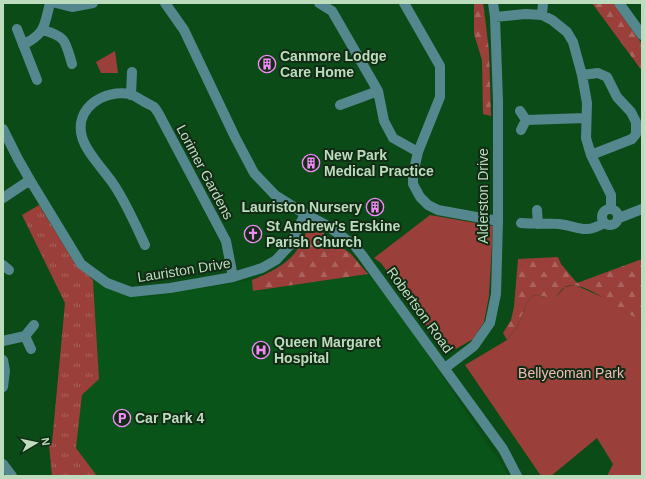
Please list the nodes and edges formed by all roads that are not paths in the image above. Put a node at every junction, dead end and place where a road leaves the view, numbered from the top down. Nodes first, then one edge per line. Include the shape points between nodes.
1 (50, 3) edge
2 (56, 3) edge
3 (91, 3) edge
4 (165, 3) edge
5 (319, 3) edge
6 (404, 3) edge
7 (493, 3) edge
8 (543, 3) edge
9 (619, 3) edge
10 (542, 15) junction
11 (495, 17) junction
12 (17, 29) dead end
13 (43, 30) junction
14 (642, 35) edge
15 (23, 45) junction
16 (72, 64) dead end
17 (132, 72) dead end
18 (582, 75) junction
19 (37, 80) dead end
20 (378, 92) junction
21 (131, 94) junction
22 (340, 105) dead end
23 (520, 111) dead end
24 (586, 118) junction
25 (526, 120) junction
26 (3, 129) edge
27 (521, 130) dead end
28 (418, 152) junction
29 (591, 155) junction
30 (30, 180) junction
31 (3, 198) edge
32 (611, 208) junction
33 (642, 209) edge
34 (537, 210) dead end
35 (306, 214) junction
36 (619, 218) junction
37 (498, 221) junction
38 (604, 223) junction
39 (521, 224) dead end
40 (538, 224) junction
41 (144, 245) dead end
42 (233, 277) junction
43 (34, 325) dead end
44 (25, 336) junction
45 (3, 340) edge
46 (31, 349) dead end
47 (3, 360) edge
48 (445, 368) junction
49 (3, 387) edge
50 (3, 464) edge
51 (12, 476) edge
52 (517, 476) edge

1 - 13 street
2 - 3 street via 72,7
4 - 35 street, Robertson Road via 184,30 254,173 275,195
5 - 20 street via 332,11
6 - 28 street via 440,66 440,97
7 - 11 street, Alderston Drive
8 - 10 street
9 - 14 street
10 - 11 street
10 - 18 street via 556,22 567,32 573,42
11 - 37 street, Alderston Drive
12 - 15 street
13 - 15 street via 40,35
13 - 16 street via 58,34 64,40
15 - 19 street
17 - 21 street
18 - 24 street via 587,103
18 - 29 street via 598,73 607,77 617,97 631,112 636,122 636,134 632,139
20 - 22 street
20 - 28 street via 384,121 393,138
21 - 41 street via 105,96 93,102 83,118 82,136 124,201
21 - 42 street, Lorimer Gardens via 154,107 162,120 226,241
23 - 25 street
24 - 25 street
24 - 29 street via 586,138
25 - 27 street
26 - 30 street, Lauriston Drive
28 - 37 street via 413,184 419,196 428,205 438,210
29 - 32 street via 612,195
30 - 31 street
30 - 42 street, Lauriston Drive via 81,264 107,284 131,292
32 - 36 street via 617,212
32 - 38 street via 602,214
33 - 36 street
34 - 40 street
35 - 42 street, Lauriston Drive via 290,245 276,260 262,268
35 - 48 street, Robertson Road via 354,245
36 - 38 street via 612,226
37 - 48 street, Alderston Drive via 496,294 490,323 474,346
38 - 40 street via 592,229 560,224
39 - 40 street
43 - 44 street
44 - 45 street
44 - 46 street
47 - 49 street
48 - 52 street, Robertson Road via 503,449
50 - 51 street

